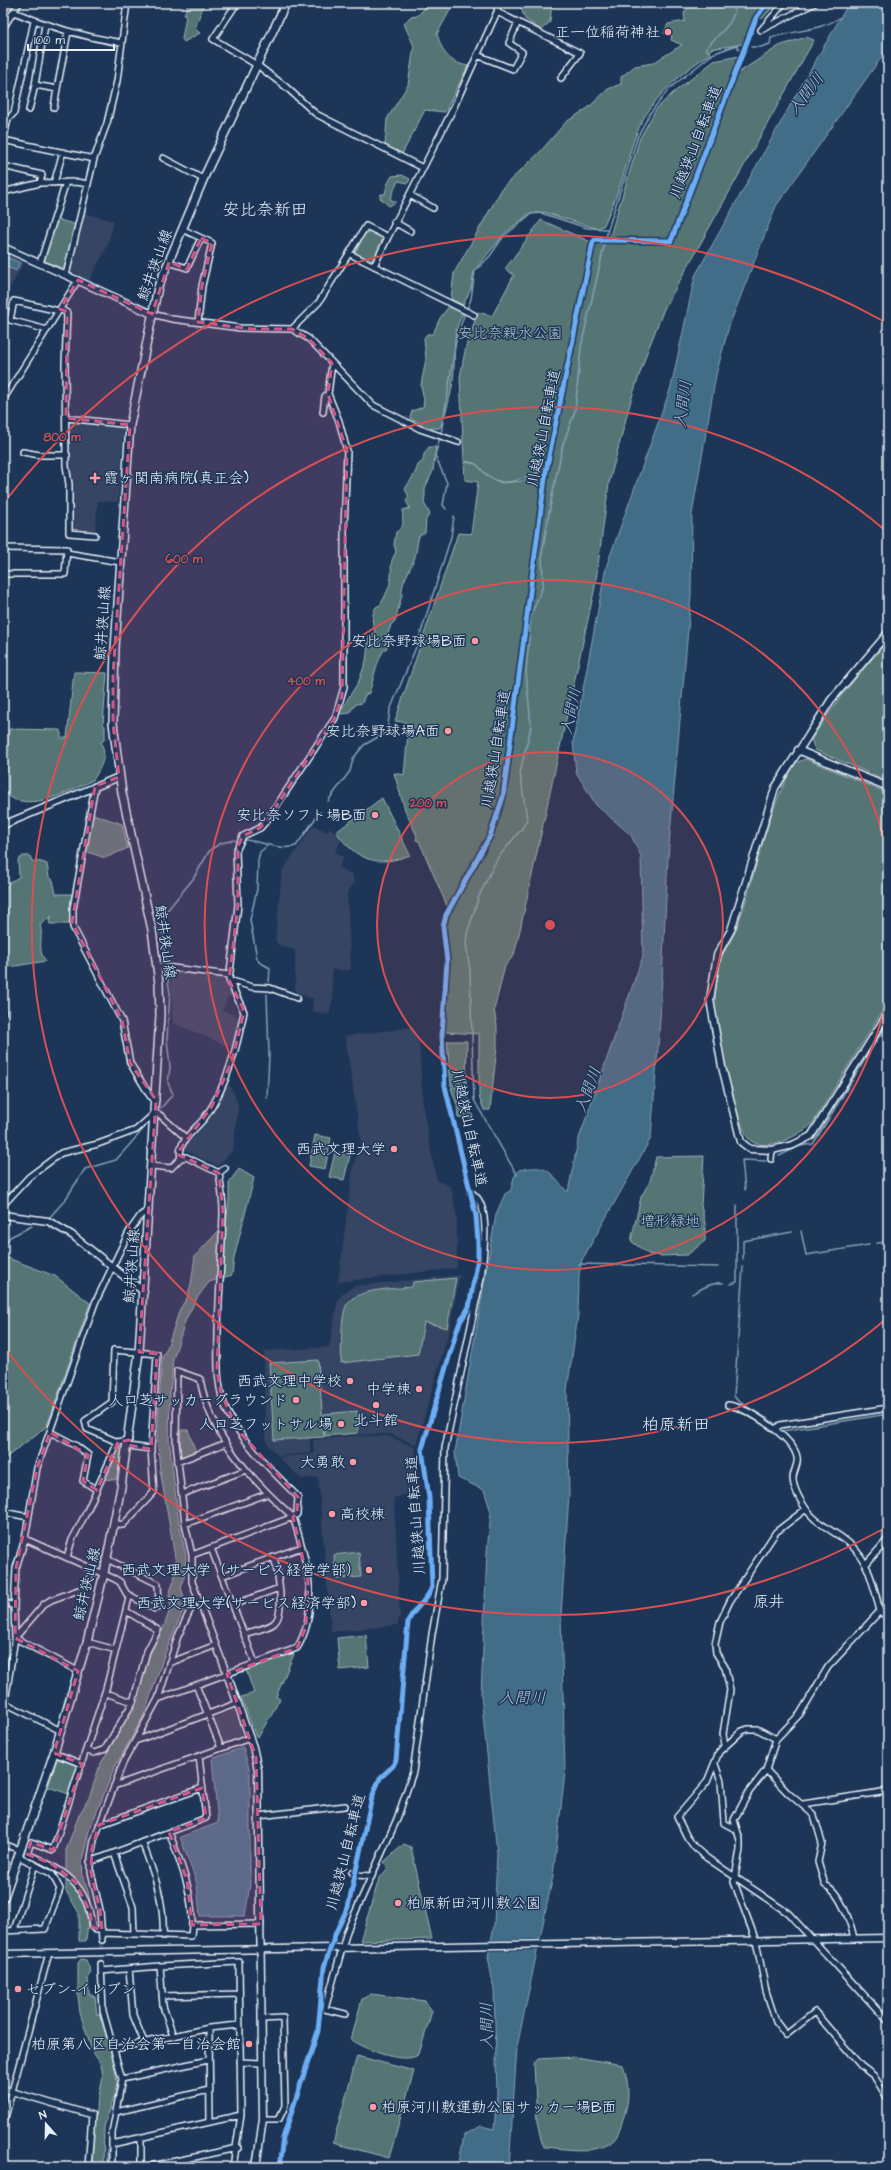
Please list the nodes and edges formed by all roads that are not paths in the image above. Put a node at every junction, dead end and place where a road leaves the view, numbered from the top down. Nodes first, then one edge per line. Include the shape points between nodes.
1 (19, 3) edge
2 (127, 3) edge
3 (237, 3) edge
4 (286, 3) edge
5 (498, 3) edge
6 (784, 3) edge
7 (815, 3) edge
8 (14, 12) junction
9 (498, 12) junction
10 (34, 21) junction
11 (518, 22) junction
12 (46, 25) junction
13 (3, 28) edge
14 (68, 32) junction
15 (122, 43) junction
16 (477, 54) junction
17 (257, 65) junction
18 (562, 78) dead end
19 (35, 85) junction
20 (58, 89) junction
21 (54, 107) dead end
22 (29, 110) dead end
23 (3, 140) edge
24 (62, 152) junction
25 (163, 158) dead end
26 (94, 159) junction
27 (3, 166) edge
28 (424, 168) junction
29 (203, 179) junction
30 (66, 182) junction
31 (54, 183) junction
32 (40, 184) junction
33 (88, 184) junction
34 (3, 192) edge
35 (410, 195) junction
36 (434, 208) dead end
37 (394, 222) junction
38 (182, 229) junction
39 (410, 230) dead end
40 (388, 237) junction
41 (201, 238) junction
42 (3, 247) edge
43 (350, 254) junction
44 (169, 262) junction
45 (40, 263) junction
46 (374, 266) junction
47 (66, 275) junction
48 (78, 280) junction
49 (59, 310) junction
50 (152, 314) junction
51 (472, 314) dead end
52 (198, 322) junction
53 (292, 328) junction
54 (47, 330) junction
55 (332, 363) junction
56 (328, 394) junction
57 (3, 400) edge
58 (323, 412) dead end
59 (66, 418) junction
60 (130, 425) junction
61 (458, 442) dead end
62 (22, 452) dead end
63 (66, 455) junction
64 (95, 535) dead end
65 (3, 548) edge
66 (67, 553) junction
67 (120, 562) junction
68 (3, 574) edge
69 (888, 633) edge
70 (798, 750) junction
71 (119, 777) junction
72 (95, 786) junction
73 (888, 787) edge
74 (3, 825) edge
75 (159, 966) junction
76 (229, 977) junction
77 (297, 998) dead end
78 (3, 1000) edge
79 (3, 1012) edge
80 (888, 1013) edge
81 (156, 1100) junction
82 (155, 1113) junction
83 (186, 1138) junction
84 (772, 1150) junction
85 (181, 1158) junction
86 (771, 1159) dead end
87 (152, 1166) junction
88 (225, 1168) dead end
89 (219, 1173) junction
90 (470, 1192) dead end
91 (3, 1205) edge
92 (149, 1210) junction
93 (3, 1216) edge
94 (112, 1267) junction
95 (144, 1292) junction
96 (139, 1352) junction
97 (728, 1405) dead end
98 (888, 1408) edge
99 (775, 1429) junction
100 (50, 1432) junction
101 (118, 1442) junction
102 (128, 1443) junction
103 (226, 1443) junction
104 (151, 1449) junction
105 (177, 1462) junction
106 (246, 1470) junction
107 (97, 1490) junction
108 (182, 1494) junction
109 (267, 1494) junction
110 (806, 1509) junction
111 (3, 1512) edge
112 (28, 1517) junction
113 (293, 1517) junction
114 (114, 1523) junction
115 (185, 1524) junction
116 (25, 1539) junction
117 (888, 1539) edge
118 (302, 1546) junction
119 (211, 1548) junction
120 (192, 1555) junction
121 (66, 1556) junction
122 (274, 1557) junction
123 (107, 1559) junction
124 (866, 1564) junction
125 (95, 1570) junction
126 (104, 1573) junction
127 (222, 1576) junction
128 (280, 1588) junction
129 (127, 1594) junction
130 (197, 1596) junction
131 (3, 1602) edge
132 (233, 1605) junction
133 (14, 1606) junction
134 (126, 1611) junction
135 (880, 1611) junction
136 (888, 1618) edge
137 (244, 1634) junction
138 (15, 1638) junction
139 (87, 1642) junction
140 (216, 1645) junction
141 (116, 1650) junction
142 (169, 1662) junction
143 (255, 1663) junction
144 (78, 1672) junction
145 (227, 1674) junction
146 (196, 1685) junction
147 (105, 1693) junction
148 (158, 1699) junction
149 (133, 1702) junction
150 (5, 1703) junction
151 (238, 1703) junction
152 (3, 1715) edge
153 (208, 1715) junction
154 (60, 1731) junction
155 (250, 1738) junction
156 (776, 1739) junction
157 (135, 1741) junction
158 (725, 1745) junction
159 (221, 1748) junction
160 (87, 1751) junction
161 (54, 1753) junction
162 (199, 1756) junction
163 (82, 1764) junction
164 (715, 1764) junction
165 (766, 1770) junction
166 (114, 1786) junction
167 (202, 1788) junction
168 (888, 1791) edge
169 (803, 1804) junction
170 (345, 1806) dead end
171 (259, 1816) junction
172 (100, 1825) junction
173 (737, 1830) junction
174 (168, 1832) junction
175 (142, 1842) junction
176 (3, 1844) edge
177 (19, 1853) junction
178 (114, 1853) junction
179 (90, 1862) junction
180 (35, 1865) junction
181 (352, 1872) dead end
182 (372, 1876) junction
183 (734, 1876) junction
184 (3, 1900) edge
185 (261, 1924) junction
186 (192, 1925) junction
187 (14, 1930) junction
188 (3, 1931) edge
189 (102, 1932) junction
190 (134, 1934) junction
191 (163, 1936) junction
192 (888, 1938) edge
193 (854, 1939) junction
194 (102, 1940) tunnel mouth
195 (812, 1940) junction
196 (756, 1941) junction
197 (344, 1948) junction
198 (261, 1949) junction
199 (49, 1953) junction
200 (3, 1954) edge
201 (101, 1964) tunnel mouth
202 (160, 1966) junction
203 (129, 1969) junction
204 (101, 1971) junction
205 (239, 1994) junction
206 (162, 1996) junction
207 (345, 2014) dead end
208 (886, 2015) edge
209 (262, 2019) junction
210 (888, 2021) edge
211 (239, 2026) junction
212 (209, 2028) junction
213 (173, 2036) junction
214 (144, 2042) junction
215 (114, 2049) junction
216 (208, 2060) junction
217 (240, 2062) junction
218 (262, 2063) junction
219 (122, 2078) junction
220 (3, 2089) edge
221 (209, 2090) junction
222 (13, 2091) junction
223 (888, 2099) edge
224 (116, 2112) junction
225 (241, 2115) junction
226 (262, 2119) junction
227 (210, 2122) junction
228 (3, 2124) edge
229 (141, 2137) junction
230 (112, 2144) junction
231 (238, 2148) junction
232 (88, 2167) edge
233 (112, 2167) edge
234 (141, 2167) edge
235 (147, 2167) edge
236 (234, 2167) edge
237 (256, 2167) edge

1 - 8 street
2 - 15 street
3 - 17 street via 213,39
4 - 17 main road, 鯨井狭山線
5 - 9 street
6 - 7 street via 761,30
8 - 10 street
8 - 13 street
9 - 11 street
9 - 16 street
10 - 12 street
10 - 23 street via 16,107 8,119
11 - 16 street via 509,43 522,52 513,69
11 - 18 street via 580,53
12 - 14 street
12 - 19 street
14 - 15 street
14 - 20 street
15 - 26 street via 117,81
16 - 28 street
17 - 28 street via 316,114
17 - 29 main road, 鯨井狭山線
19 - 20 street
19 - 22 street
20 - 21 street
23 - 24 street
24 - 26 street
24 - 31 street
25 - 29 street
26 - 33 street
27 - 32 street via 41,174
28 - 35 street
29 - 38 main road, 鯨井狭山線
30 - 31 street
30 - 33 street
30 - 45 street
31 - 32 street
32 - 34 street
33 - 47 street
35 - 36 street
35 - 37 street
37 - 39 street
37 - 40 street
38 - 41 street
38 - 44 main road, 鯨井狭山線
40 - 43 street via 366,226
40 - 46 street
41 - 44 street via 187,268
41 - 52 street via 212,244 202,286
42 - 45 street
43 - 46 street
43 - 53 street via 319,302
44 - 50 main road, 鯨井狭山線 via 158,287
45 - 47 street
46 - 51 street
47 - 48 street
48 - 49 street
48 - 50 street
49 - 54 street
49 - 54 street via 14,300 10,320
49 - 59 street via 67,313
50 - 52 street
50 - 60 main road, 鯨井狭山線
52 - 53 street via 252,329
53 - 55 street via 309,339
54 - 57 street
55 - 56 street
55 - 61 street via 379,409 420,429
56 - 58 street via 325,396
56 - 76 street via 339,420 347,450 344,528 344,688 335,718 267,820 260,828 248,833 240,841 236,851 238,905
59 - 60 street
59 - 63 street
60 - 67 main road, 鯨井狭山線
62 - 63 street
63 - 64 street via 69,533
65 - 66 street via 66,548
66 - 67 street
66 - 68 street via 65,574
67 - 71 main road, 鯨井狭山線 via 113,702
69 - 70 street via 831,700
70 - 73 street
70 - 84 street via 775,788 731,930 717,955 710,1000 722,1067 741,1142 750,1149
71 - 72 street
71 - 75 main road, 鯨井狭山線
72 - 74 street
72 - 81 street via 73,909 73,926 122,1021 130,1063 150,1096
75 - 76 street
75 - 81 main road, 鯨井狭山線 via 160,1022
76 - 77 street via 252,987 270,988
76 - 83 street via 244,1012 238,1040 229,1069 212,1106 199,1126
78 - 79 street
80 - 84 street via 811,1136 793,1145
81 - 82 main road, 鯨井狭山線
82 - 83 street
82 - 87 main road, 鯨井狭山線
82 - 91 street via 136,1130 98,1144 61,1153 29,1177
83 - 85 street via 179,1150
84 - 86 street
85 - 87 street via 171,1168
85 - 89 street via 186,1157
87 - 92 main road, 鯨井狭山線
88 - 89 street
89 - 113 street via 223,1211 218,1354 221,1394 229,1414 251,1446 298,1497 297,1514
90 - 182 street via 475,1195 484,1213 484,1251 478,1298 445,1448 444,1556 441,1590 432,1634 413,1772 397,1819
92 - 94 street via 140,1214
92 - 95 main road, 鯨井狭山線
93 - 94 street via 48,1221 72,1235
94 - 95 street
94 - 100 street via 82,1335
95 - 96 main road, 鯨井狭山線
96 - 101 street via 114,1350 112,1402 85,1421 87,1428
96 - 102 main road, 鯨井狭山線
96 - 104 street via 157,1354
97 - 99 street via 752,1414
98 - 99 street via 780,1426
99 - 110 street via 797,1457 793,1477
100 - 107 street via 88,1455 83,1482
100 - 112 street via 37,1468
101 - 102 street
101 - 107 street
102 - 104 street
102 - 114 main road, 鯨井狭山線
103 - 105 street
103 - 105 street via 211,1418 200,1379 177,1371
103 - 106 street
104 - 114 street via 154,1492 123,1525
105 - 108 street
106 - 108 street
106 - 109 street
107 - 121 street
108 - 115 street
109 - 113 street
109 - 115 street
110 - 124 street via 811,1516 852,1547
110 - 158 street via 776,1532 730,1601 720,1622 715,1644 716,1653 725,1667 730,1690 723,1734
111 - 112 street
112 - 116 street
113 - 118 street
113 - 119 street
114 - 123 main road, 鯨井狭山線
115 - 120 street
116 - 121 street
116 - 133 street via 16,1568
117 - 124 street
118 - 122 street
118 - 143 street via 309,1596 306,1627 302,1639 297,1648
119 - 120 street
119 - 127 street
120 - 130 street via 192,1582
121 - 125 street
122 - 127 street
122 - 128 street
123 - 126 main road, 鯨井狭山線
123 - 129 street via 158,1584 159,1606 155,1609
124 - 135 street
125 - 126 street
125 - 138 street via 81,1589 44,1604
126 - 129 street via 120,1582
126 - 139 main road, 鯨井狭山線
127 - 132 street
128 - 132 street
128 - 137 street via 280,1609 274,1624
129 - 134 street via 129,1598
130 - 140 street
130 - 142 street
131 - 133 street
132 - 137 street
133 - 138 street
134 - 141 street
134 - 149 street via 158,1630 147,1651
135 - 136 street
135 - 156 street via 828,1667 800,1714
137 - 143 street
138 - 144 street
138 - 150 street
139 - 141 street
139 - 144 main road, 鯨井狭山線
140 - 142 street
140 - 145 street
141 - 147 street
142 - 148 street
143 - 145 street
144 - 154 main road, 鯨井狭山線
145 - 146 street
145 - 151 street
146 - 148 street
146 - 153 street
147 - 149 street
147 - 160 street
148 - 157 street
149 - 160 street via 105,1748 94,1753
150 - 152 street
150 - 154 street
151 - 153 street
151 - 155 street
153 - 157 street
153 - 159 street
154 - 161 main road, 鯨井狭山線
155 - 159 street
155 - 171 street via 258,1770
156 - 158 street via 762,1730 748,1729
156 - 165 street
157 - 166 street
158 - 164 street via 719,1752
159 - 162 street
160 - 163 street
161 - 163 street
161 - 177 main road, 鯨井狭山線
162 - 166 street
162 - 167 street
163 - 189 street via 52,1850 31,1842 27,1854 52,1864 75,1882 90,1912 92,1927
164 - 173 street via 721,1781 724,1824
164 - 183 street via 701,1791 677,1817 695,1848
165 - 169 street via 788,1793
165 - 173 street via 736,1814 734,1820
166 - 172 street
167 - 172 street
167 - 174 street via 206,1818
168 - 169 street
169 - 193 street via 814,1815 820,1833 820,1874 846,1912
170 - 171 street
171 - 185 street
172 - 179 street
173 - 183 street via 740,1850
174 - 175 street
174 - 186 street via 187,1880
175 - 178 street
175 - 191 street via 162,1903
176 - 177 street
177 - 180 street
177 - 184 main road, 鯨井狭山線
178 - 179 street
178 - 190 street via 133,1907
179 - 189 street
180 - 187 street
180 - 187 street via 54,1876 60,1889 46,1929
181 - 182 street
182 - 197 street
183 - 195 street via 788,1913
183 - 196 street
185 - 186 street
185 - 198 street
186 - 191 street via 192,1936
187 - 188 street
189 - 190 street
189 - 194 street
190 - 191 street
192 - 193 street
193 - 195 street
195 - 196 street
195 - 208 street
196 - 197 street
196 - 223 street via 766,1991 776,2022 786,2035 815,2012 857,2061 874,2076
197 - 198 street
197 - 207 street via 325,2009
198 - 199 street
198 - 209 street
199 - 200 street
199 - 222 street
201 - 204 street
202 - 203 street
202 - 205 street via 239,1962
202 - 206 street
203 - 204 street
203 - 214 street via 133,2015
204 - 215 street via 103,2011
205 - 206 street
205 - 211 street
206 - 213 street
208 - 210 street
209 - 218 street
209 - 226 street via 283,2018 285,2106 279,2119
211 - 212 street
211 - 217 street
212 - 213 street
212 - 216 street
213 - 214 street
214 - 215 street
215 - 219 street
216 - 219 street
216 - 221 street
217 - 218 street
217 - 225 street
218 - 226 street
219 - 224 street
220 - 222 street
221 - 224 street
221 - 227 street
222 - 228 street
222 - 232 street via 92,2115
224 - 230 street
225 - 227 street
225 - 231 street
226 - 237 street
227 - 229 street
229 - 230 street
229 - 234 street
230 - 233 street
231 - 235 street
231 - 236 street

